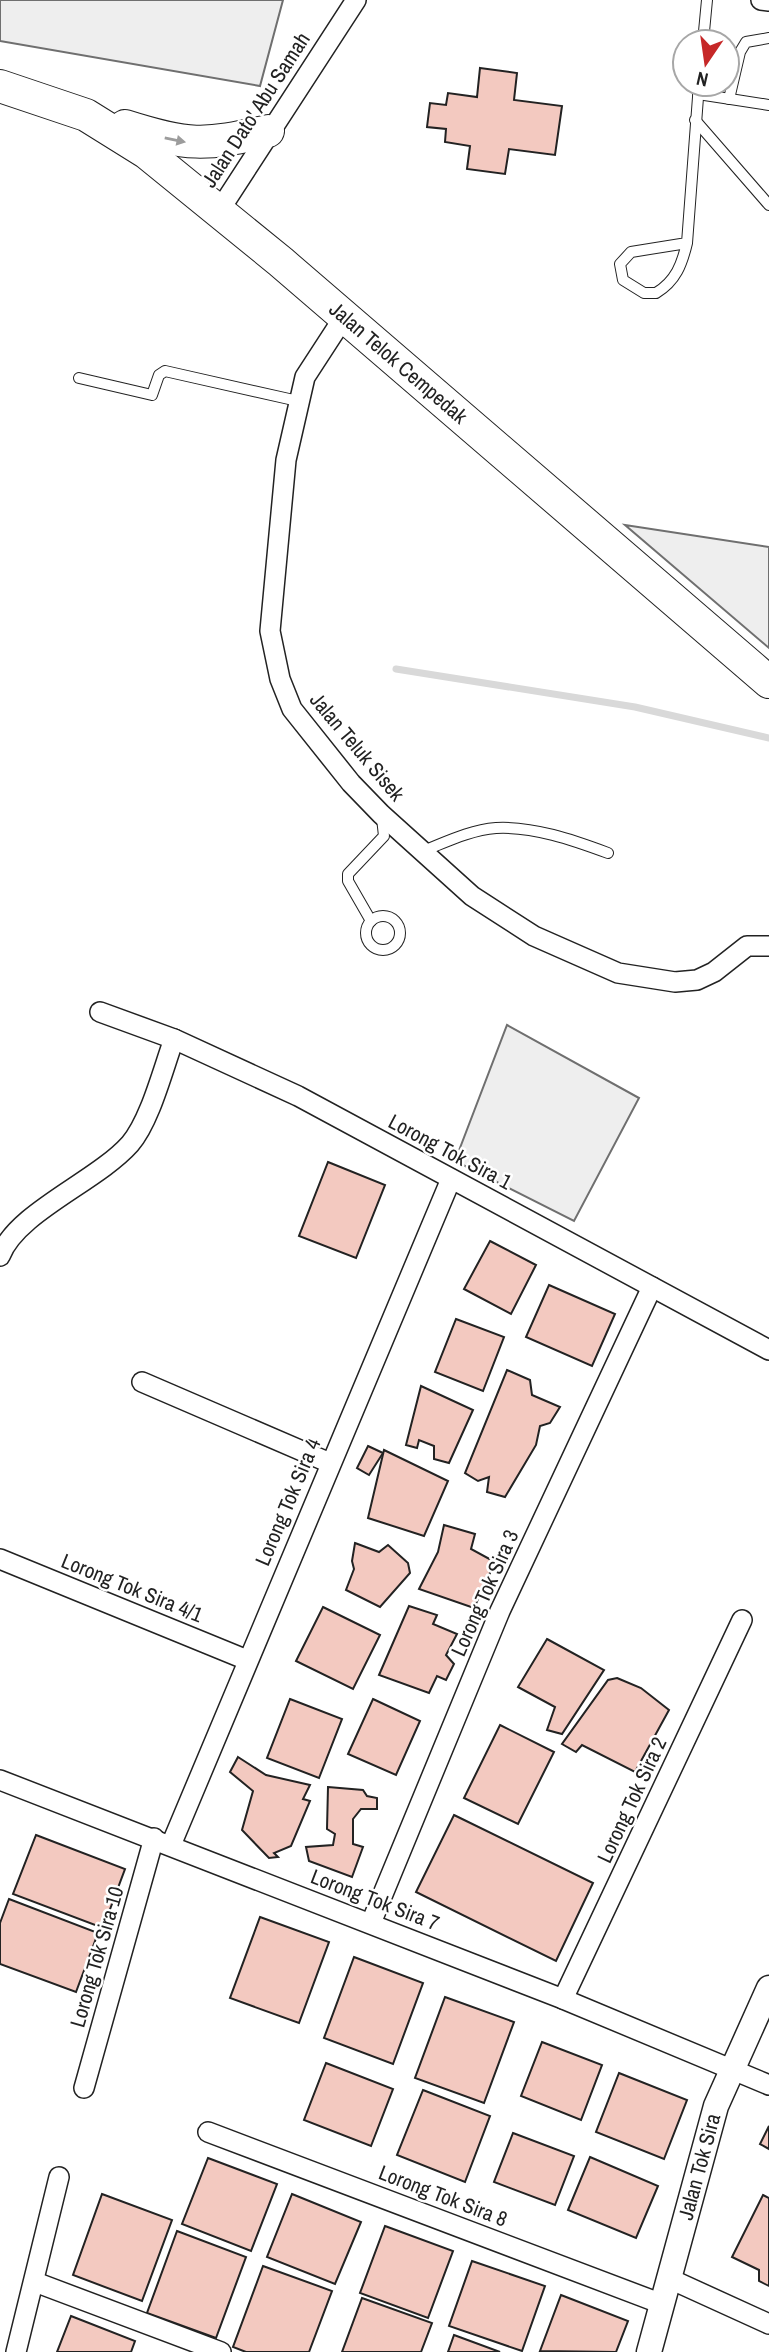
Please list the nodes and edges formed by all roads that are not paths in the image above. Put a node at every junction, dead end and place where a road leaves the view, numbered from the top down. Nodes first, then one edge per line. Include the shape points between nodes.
1 (356, 0) edge
2 (707, 0) edge
3 (761, 0) edge
4 (769, 1) edge
5 (704, 28) edge
6 (769, 38) edge
7 (0, 86) edge
8 (697, 98) edge
9 (726, 98) edge
10 (729, 99) junction
11 (769, 105) edge
12 (86, 114) junction
13 (695, 120) junction
14 (268, 131) junction
15 (769, 205) edge
16 (219, 211) junction
17 (687, 243) junction
18 (344, 317) junction
19 (79, 378) dead end
20 (298, 401) junction
21 (769, 682) edge
22 (381, 814) junction
23 (422, 852) junction
24 (608, 853) dead end
25 (371, 921) dead end
26 (769, 946) edge
27 (100, 1012) dead end
28 (174, 1040) junction
29 (451, 1179) junction
30 (0, 1256) edge
31 (652, 1287) junction
32 (769, 1350) edge
33 (142, 1382) dead end
34 (330, 1463) junction
35 (0, 1559) edge
36 (742, 1620) dead end
37 (247, 1660) junction
38 (0, 1780) edge
39 (162, 1842) junction
40 (371, 1923) junction
41 (769, 1988) edge
42 (563, 1999) junction
43 (730, 2069) junction
44 (769, 2085) edge
45 (84, 2088) dead end
46 (208, 2132) dead end
47 (59, 2177) dead end
48 (668, 2278) junction
49 (35, 2282) junction
50 (662, 2304) junction
51 (769, 2323) edge
52 (16, 2352) edge
53 (221, 2352) edge
54 (649, 2352) edge

1 - 14 street, Jalan Dato' Abu Samah
2 - 5 lane
3 - 4 street
6 - 10 lane via 746,42
7 - 12 main road, Jalan Telok Cempedak
8 - 13 lane
9 - 10 lane
10 - 11 lane
12 -> 14 main road via 184,143 209,144
12 - 16 main road, Jalan Telok Cempedak via 147,153
13 - 15 lane
13 - 17 lane
14 - 16 street, Jalan Dato' Abu Samah
16 - 18 main road, Jalan Telok Cempedak
17 - 17 lane via 631,252 620,264 623,281 644,293 656,293 676,275
18 - 20 street, Jalan Teluk Sisek via 317,355
18 - 21 main road, Jalan Telok Cempedak
19 - 20 lane via 152,395 165,371
20 - 22 street, Jalan Teluk Sisek via 276,537 273,652 292,709
22 - 23 street, Jalan Teluk Sisek
22 - 25 lane via 384,836 348,874
23 - 24 lane via 496,828 545,833
23 - 26 street, Jalan Teluk Sisek via 472,896 534,936 618,974 675,982 697,980 747,946
27 - 28 street, Lorong Tok Sira 1
28 - 29 street, Lorong Tok Sira 1 via 298,1096
28 - 30 street via 133,1141 113,1162 17,1231
29 - 31 street, Lorong Tok Sira 1
29 - 34 street, Lorong Tok Sira 4
31 - 32 street, Lorong Tok Sira 1
31 - 40 street, Lorong Tok Sira 3 via 500,1612
33 - 34 street
34 - 37 street, Lorong Tok Sira 4
35 - 37 street, Lorong Tok Sira 4/1
36 - 42 street, Lorong Tok Sira 2
37 - 39 street, Lorong Tok Sira 4
38 - 39 street, Lorong Tok Sira 7
39 - 40 street, Lorong Tok Sira 7
39 - 45 street, Lorong Tok Sira 10
40 - 42 street, Lorong Tok Sira 7
41 - 43 street, Jalan Tok Sira
42 - 43 street, Lorong Tok Sira 7
43 - 44 street, Lorong Tok Sira 7
43 - 48 street, Jalan Tok Sira
46 - 50 street, Lorong Tok Sira 8
47 - 49 street
48 - 50 street, Jalan Tok Sira
48 - 51 street
49 - 52 street
49 - 53 street
50 - 54 street, Jalan Tok Sira

